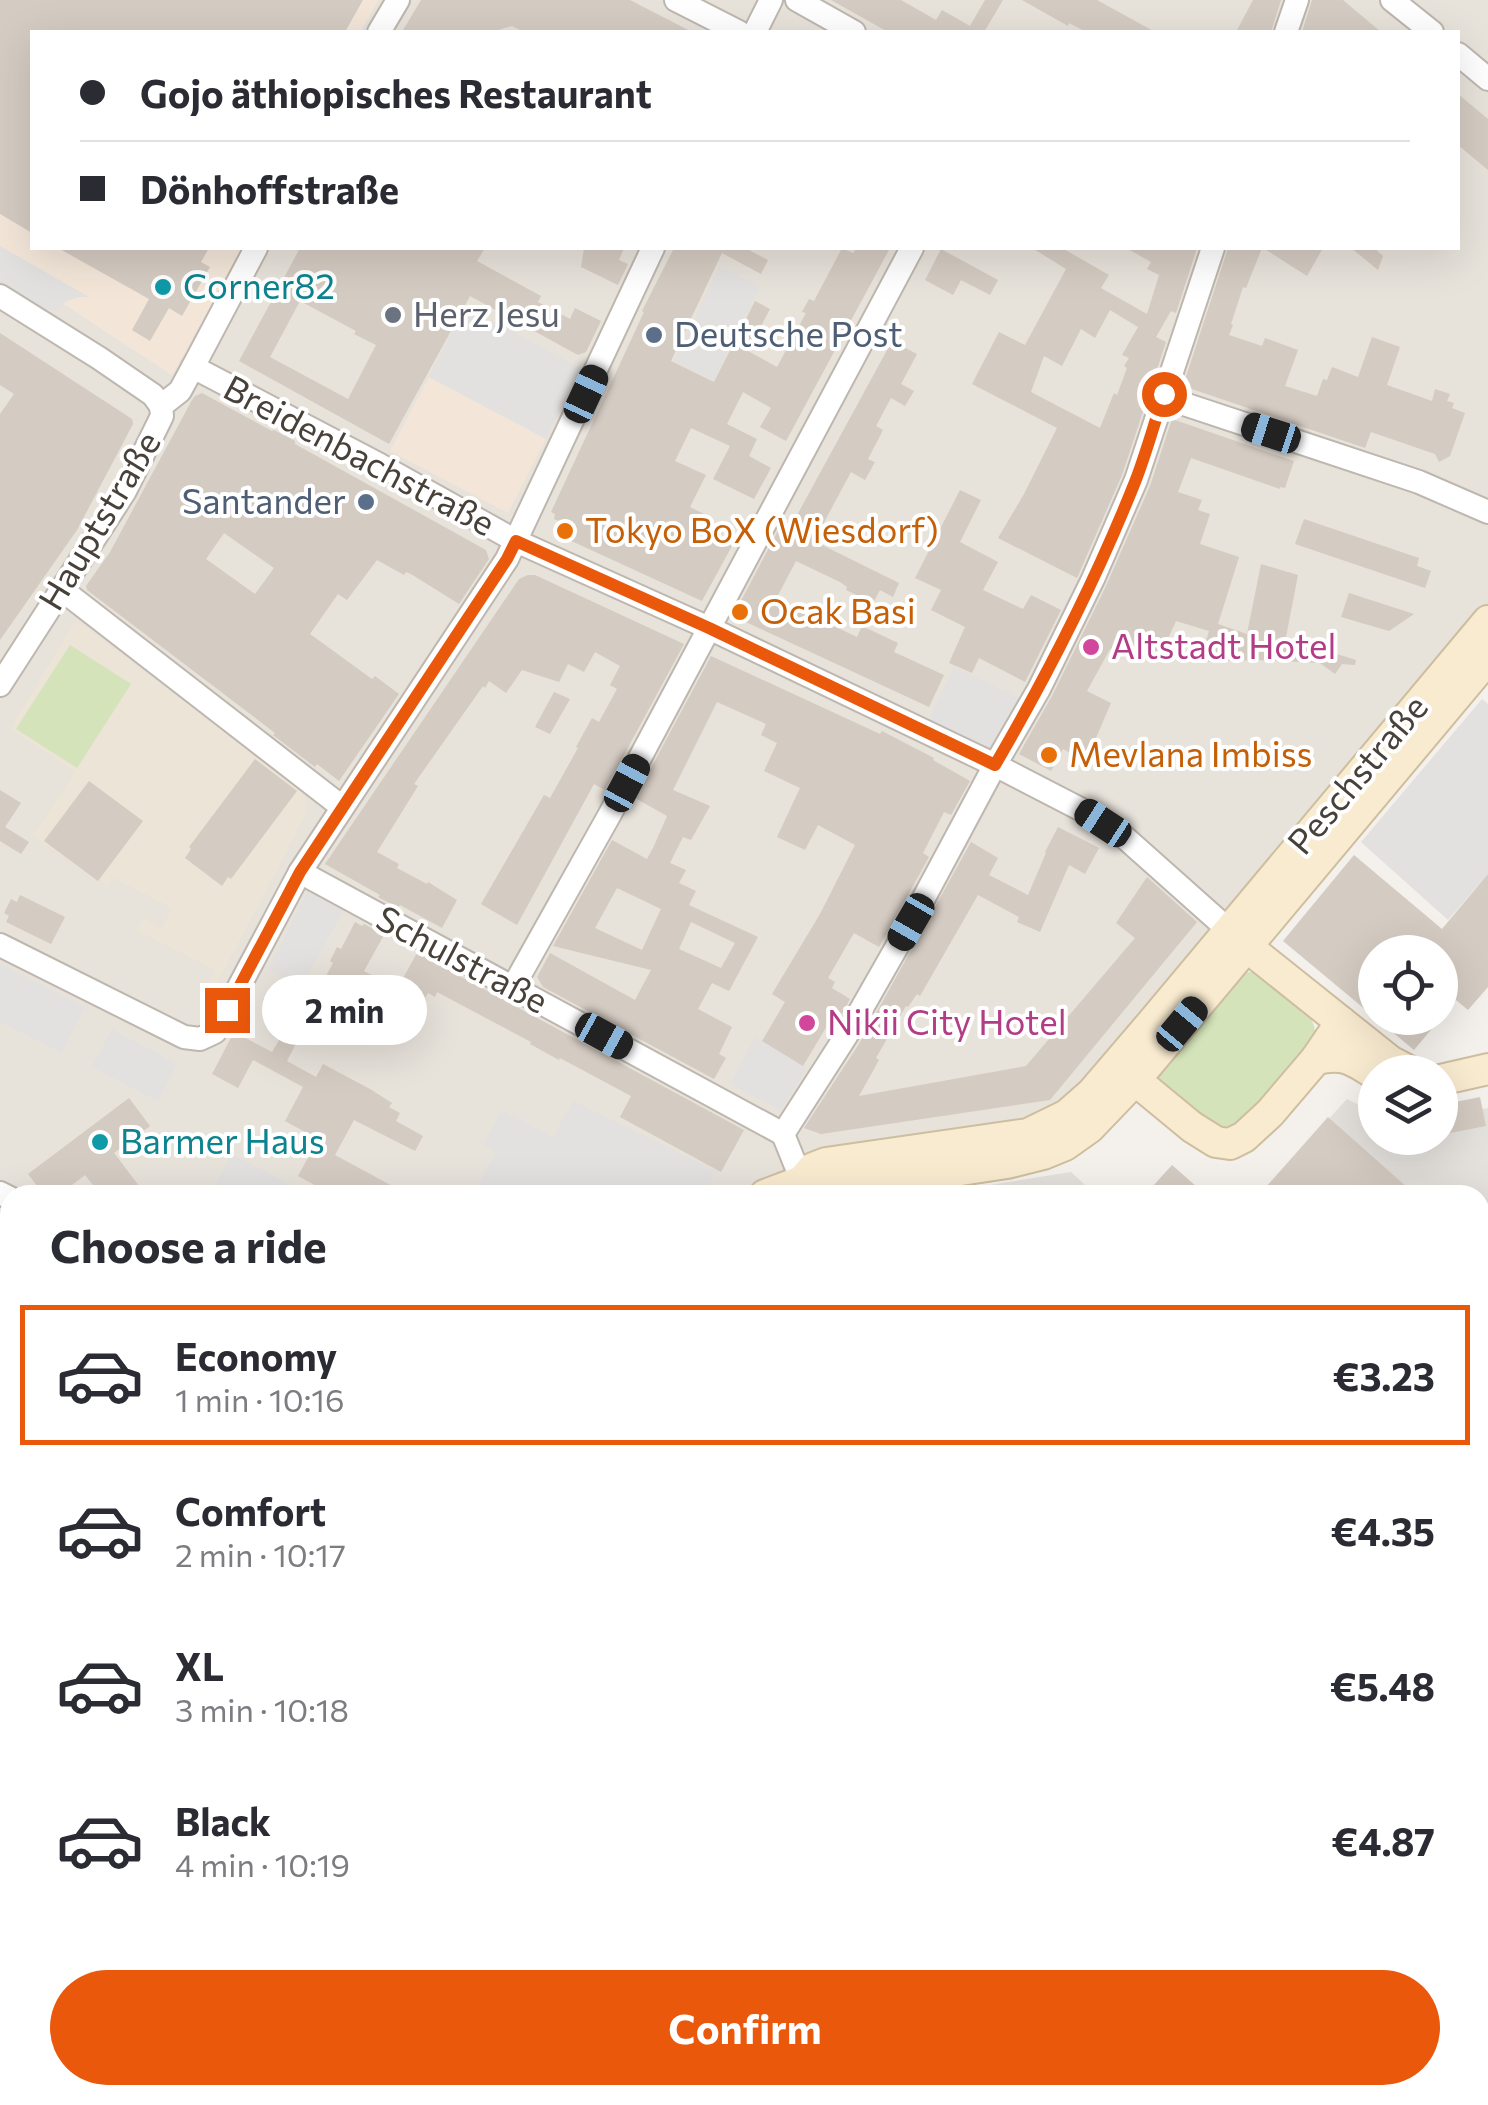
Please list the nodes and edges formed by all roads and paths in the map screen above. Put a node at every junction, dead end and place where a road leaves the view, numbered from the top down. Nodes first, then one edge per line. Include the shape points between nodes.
1 (398, 0) edge
2 (676, 0) edge
3 (771, 0) edge
4 (797, 0) edge
5 (1296, 0) edge
6 (1392, 0) edge
7 (380, 30) edge
8 (735, 30) edge
9 (756, 30) edge
10 (850, 30) edge
11 (1287, 30) edge
12 (1430, 30) edge
13 (1460, 56) edge
14 (1488, 79) edge
15 (255, 250) edge
16 (653, 250) edge
17 (911, 250) edge
18 (1212, 250) edge
19 (0, 296) edge
20 (192, 367) junction
21 (1163, 397) junction
22 (161, 406) junction
23 (1488, 512) edge
24 (516, 541) junction
25 (61, 589) junction
26 (1488, 621) edge
27 (709, 628) junction
28 (1488, 658) edge
29 (0, 685) edge
30 (995, 765) junction
31 (342, 807) junction
32 (300, 872) junction
33 (1237, 938) junction
34 (0, 945) edge
35 (513, 987) junction
36 (1342, 1022) junction
37 (1383, 1055) edge
38 (1316, 1060) junction
39 (1358, 1063) edge
40 (1488, 1069) edge
41 (1458, 1076) edge
42 (1135, 1080) junction
43 (783, 1134) junction
44 (802, 1182) junction
45 (793, 1185) edge
46 (816, 1185) edge
47 (855, 1185) edge

1 - 7 street
2 - 8 street
3 - 9 street
4 - 10 street
5 - 11 street
6 - 12 street
13 - 14 street
15 - 20 street
16 - 24 street
17 - 27 street
18 - 21 street
19 - 22 street
20 - 22 street, Breidenbachstraße via 180,391
20 - 24 street, Breidenbachstraße
21 - 23 street via 1419,482
21 - 30 street via 1093,579
22 - 25 street, Hauptstraße via 126,490
24 - 27 street, Breidenbachstraße
24 - 31 street
25 - 29 street, Hauptstraße
25 - 31 street
26 - 33 main road, Peschstraße
27 - 30 street, Breidenbachstraße
27 - 35 street
28 - 33 main road, Peschstraße
30 - 33 street, Breidenbachstraße via 1122,835
30 - 43 street via 846,1036
31 - 32 street
32 - 34 street via 216,1032 200,1040
32 - 35 street, Schulstraße
33 - 36 main road
33 - 42 main road
33 - 44 main road via 1092,1093 1058,1120 1028,1134 826,1163
35 - 43 street, Schulstraße
36 - 37 main road
36 - 38 main road
38 - 39 main road via 1336,1055
38 - 42 main road via 1270,1112 1230,1144 1192,1127
40 - 41 main road
42 - 47 main road via 1065,1146 1007,1163
43 - 44 street
44 - 45 main road
44 - 46 main road

